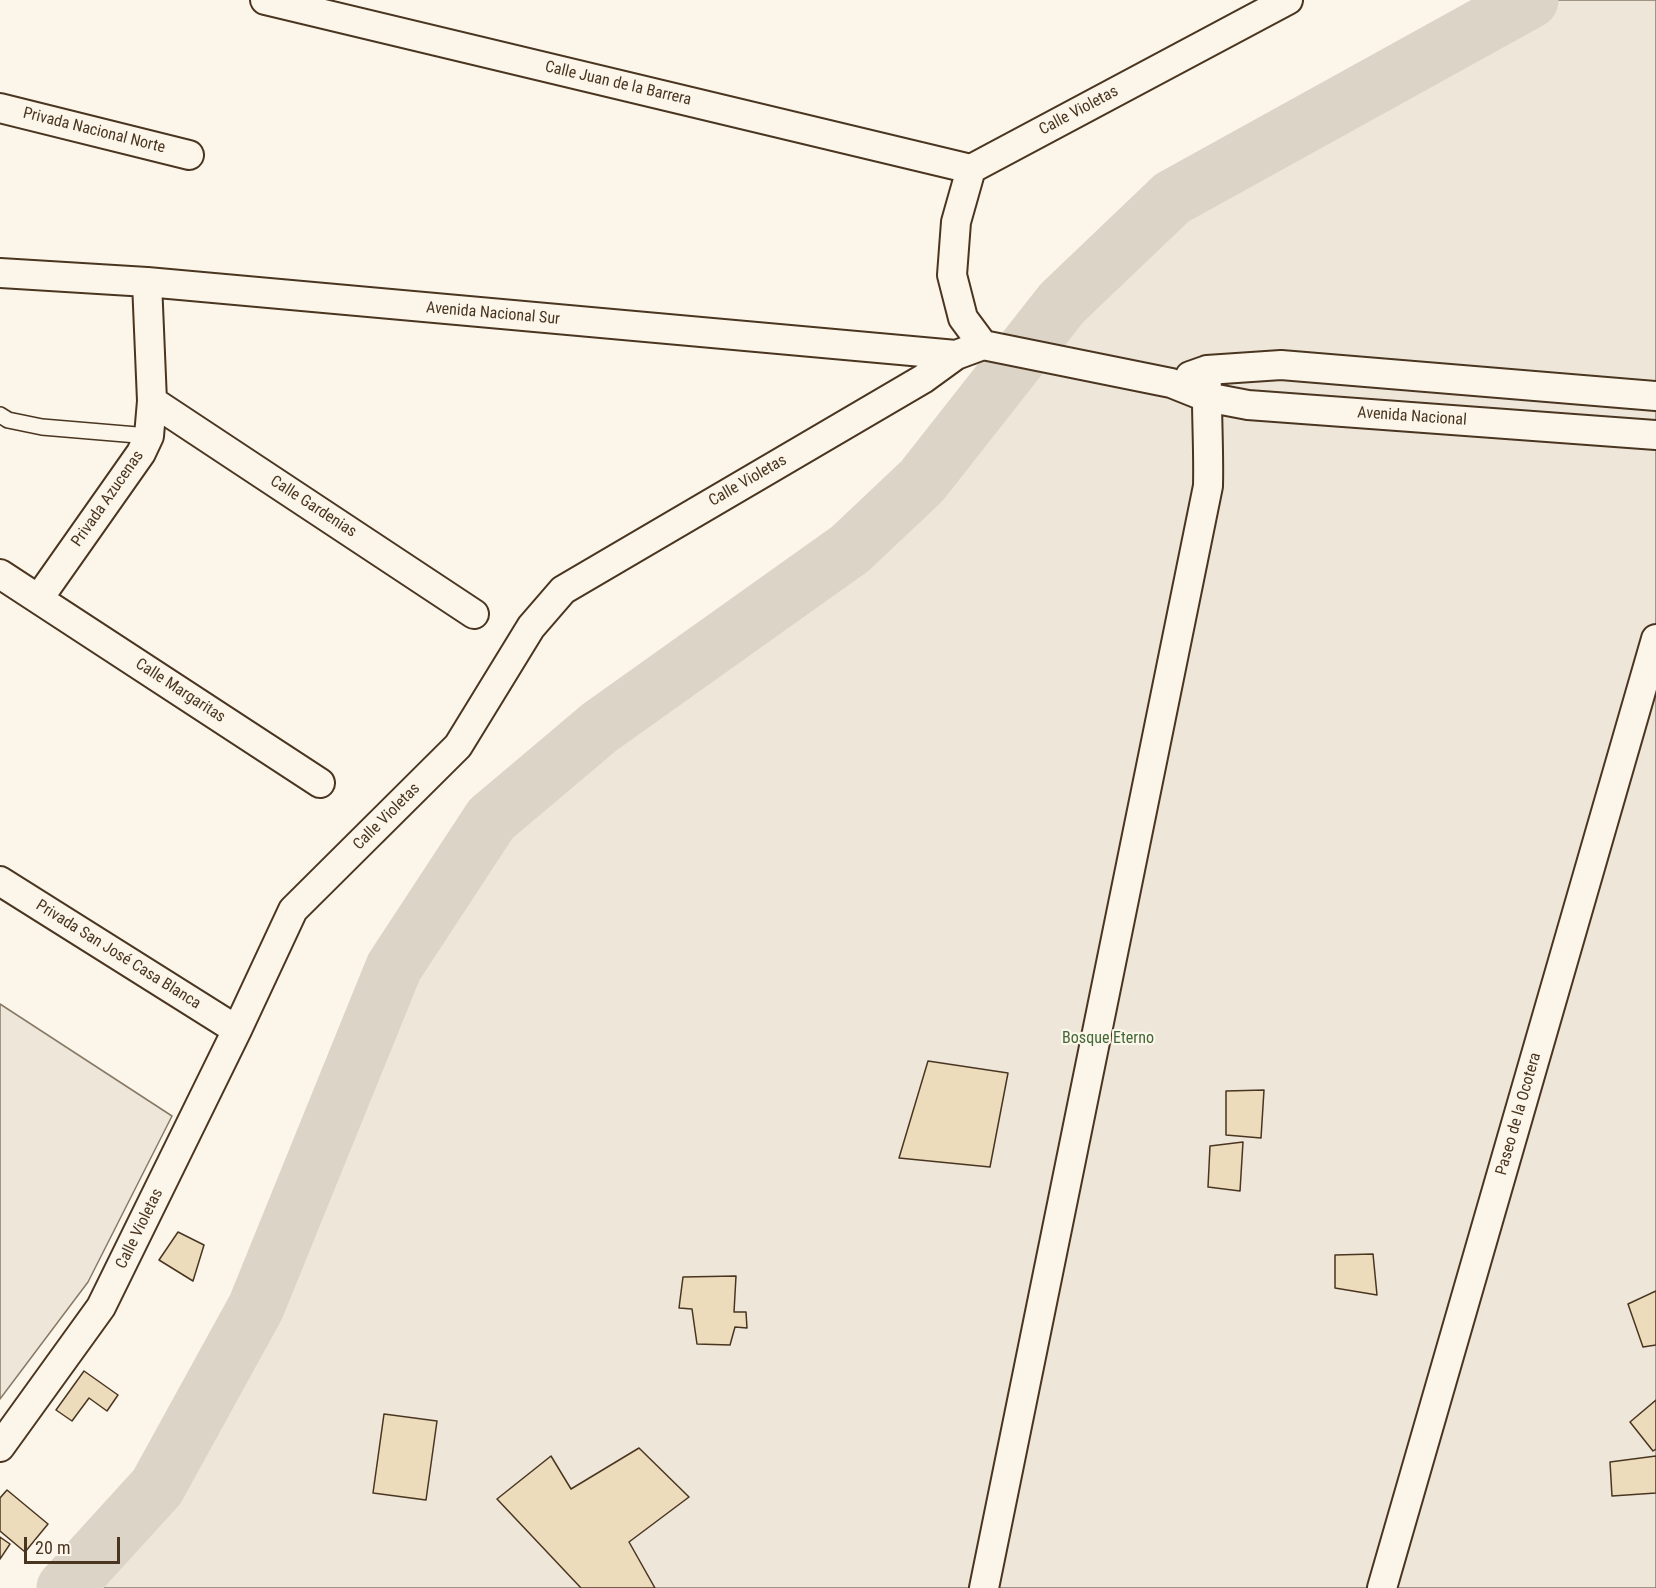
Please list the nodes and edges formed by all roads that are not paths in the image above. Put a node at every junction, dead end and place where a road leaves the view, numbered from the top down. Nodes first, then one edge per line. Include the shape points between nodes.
1 (265, 0) edge
2 (1288, 0) edge
3 (0, 108) edge
4 (189, 155) dead end
5 (971, 169) junction
6 (0, 273) edge
7 (147, 282) junction
8 (996, 348) junction
9 (956, 355) junction
10 (1206, 383) junction
11 (1648, 395) edge
12 (152, 401) junction
13 (0, 415) edge
14 (1647, 435) edge
15 (148, 436) junction
16 (0, 574) edge
17 (39, 598) junction
18 (474, 614) dead end
19 (1656, 639) edge
20 (320, 783) dead end
21 (0, 881) edge
22 (237, 1030) junction
23 (0, 1448) edge
24 (984, 1588) edge
25 (1382, 1588) edge

1 - 5 street, Calle Juan de la Barrera
2 - 5 street, Calle Violetas
3 - 4 street, Privada Nacional Norte
5 - 8 street via 956,222 952,275 963,318
6 - 7 street, Avenida Nacional Sur
7 - 9 street, Avenida Nacional Sur
7 - 12 street, Privada Azucenas
8 - 9 street, Avenida Nacional Sur
8 - 10 street via 1171,384
9 - 22 street, Calle Violetas via 923,379 563,590 531,627 458,746 293,909
10 - 11 street via 1281,365
10 - 14 street, Avenida Nacional via 1248,405
10 - 24 street via 1209,486
11 - 14 street
12 - 15 street, Privada Azucenas
12 - 18 street, Calle Gardenias
13 - 15 lane via 42,428
15 - 17 street, Privada Azucenas via 141,453
16 - 17 street, Calle Margaritas
17 - 20 street, Calle Margaritas
19 - 25 street, Paseo de la Ocotera
21 - 22 street, Privada San José Casa Blanca
22 - 23 street, Calle Violetas via 101,1307

